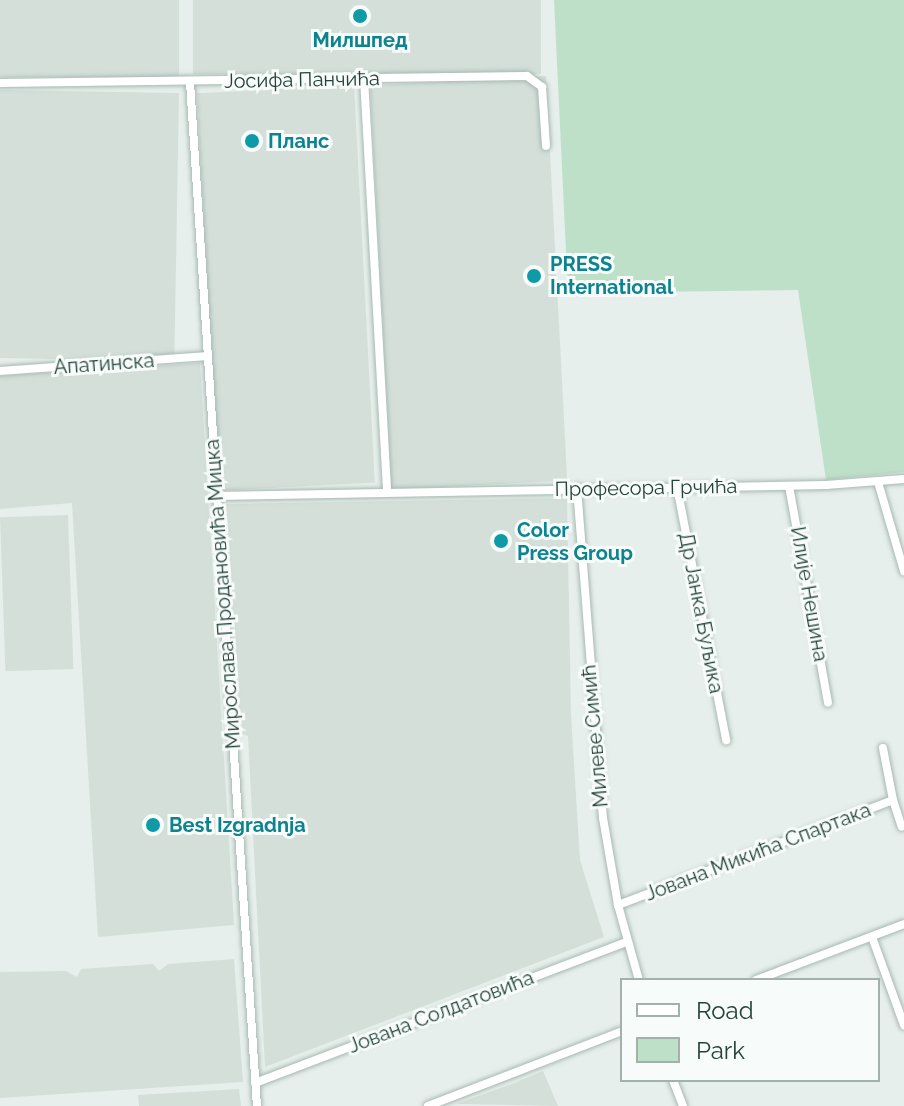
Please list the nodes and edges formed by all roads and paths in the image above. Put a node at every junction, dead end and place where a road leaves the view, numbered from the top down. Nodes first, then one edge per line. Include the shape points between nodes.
1 (364, 78) junction
2 (190, 82) junction
3 (0, 83) edge
4 (546, 146) dead end
5 (207, 356) junction
6 (0, 371) edge
7 (904, 479) edge
8 (878, 482) junction
9 (789, 486) junction
10 (677, 487) junction
11 (577, 488) junction
12 (387, 492) junction
13 (216, 496) junction
14 (904, 571) edge
15 (828, 703) dead end
16 (726, 740) dead end
17 (883, 748) dead end
18 (893, 800) junction
19 (902, 827) edge
20 (618, 905) junction
21 (904, 924) edge
22 (872, 937) junction
23 (627, 942) junction
24 (638, 978) edge
25 (761, 978) edge
26 (904, 1025) edge
27 (620, 1032) edge
28 (674, 1082) edge
29 (255, 1083) junction
30 (449, 1102) edge
31 (257, 1106) edge
32 (428, 1106) edge
33 (683, 1106) edge

1 - 2 street, Јосифа Панчића
1 - 4 street, Јосифа Панчића via 527,76 542,87
1 - 12 street
2 - 3 street, Јосифа Панчића
2 - 5 street, Мирослава Продановића Мицка
5 - 6 street, Апатинска
5 - 13 street, Мирослава Продановића Мицка
7 - 8 street, Професора Грчића
8 - 9 street, Професора Грчића
8 - 14 street
9 - 10 street, Професора Грчића
9 - 15 street, Илије Нешина
10 - 11 street, Професора Грчића
10 - 16 street, Др Јанка Буљика
11 - 12 street, Професора Грчића
11 - 20 street, Милеве Симић via 597,773
12 - 13 street, Професора Грчића
13 - 29 street, Мирослава Продановића Мицка
17 - 18 street, Јована Микића Спартака
18 - 19 street
18 - 20 street, Јована Микића Спартака
20 - 23 street, Милеве Симић
21 - 22 street
22 - 25 street
22 - 26 street
23 - 24 street, Милеве Симић
23 - 29 street, Јована Солдатовића
27 - 30 street
28 - 33 street
29 - 31 street, Мирослава Продановића Мицка
30 - 32 street

